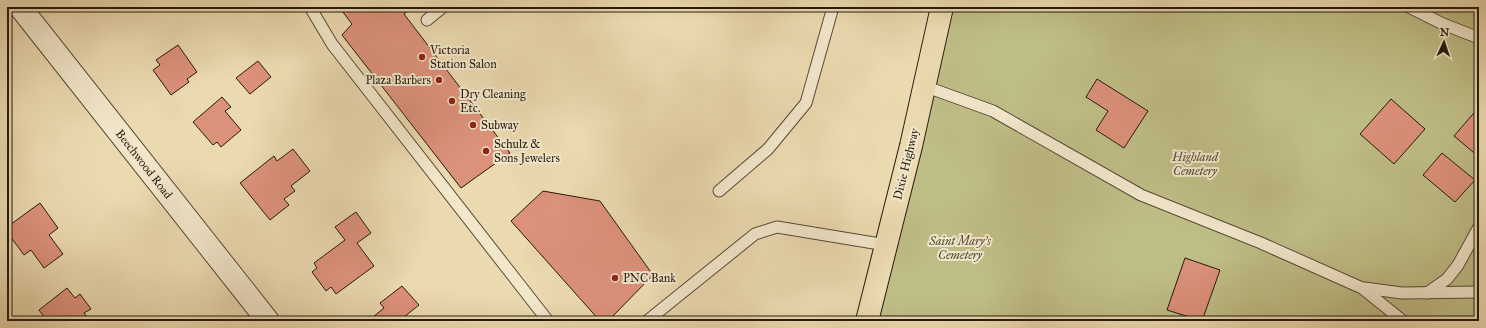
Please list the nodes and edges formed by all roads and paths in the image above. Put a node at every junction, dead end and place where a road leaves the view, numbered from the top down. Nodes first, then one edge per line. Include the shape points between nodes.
1 (20, 7) edge
2 (310, 7) edge
3 (443, 7) edge
4 (834, 7) edge
5 (942, 7) edge
6 (1409, 7) edge
7 (427, 20) dead end
8 (1479, 38) edge
9 (924, 86) junction
10 (719, 191) dead end
11 (1479, 227) edge
12 (886, 245) junction
13 (1362, 288) junction
14 (1479, 292) edge
15 (1427, 293) junction
16 (268, 321) edge
17 (548, 321) edge
18 (647, 321) edge
19 (867, 321) edge
20 (1403, 321) edge

1 - 16 street, Beechwood Road
2 - 17 lane via 332,44
3 - 7 lane
4 - 10 lane via 806,103 768,149
5 - 9 main road, Dixie Highway
6 - 8 lane
9 - 12 main road, Dixie Highway
9 - 13 lane via 993,111 1141,195 1261,243
11 - 15 lane via 1458,265 1447,279
12 - 18 lane via 777,227 755,234
12 - 19 main road, Dixie Highway
13 - 15 lane
13 - 20 lane
14 - 15 lane

